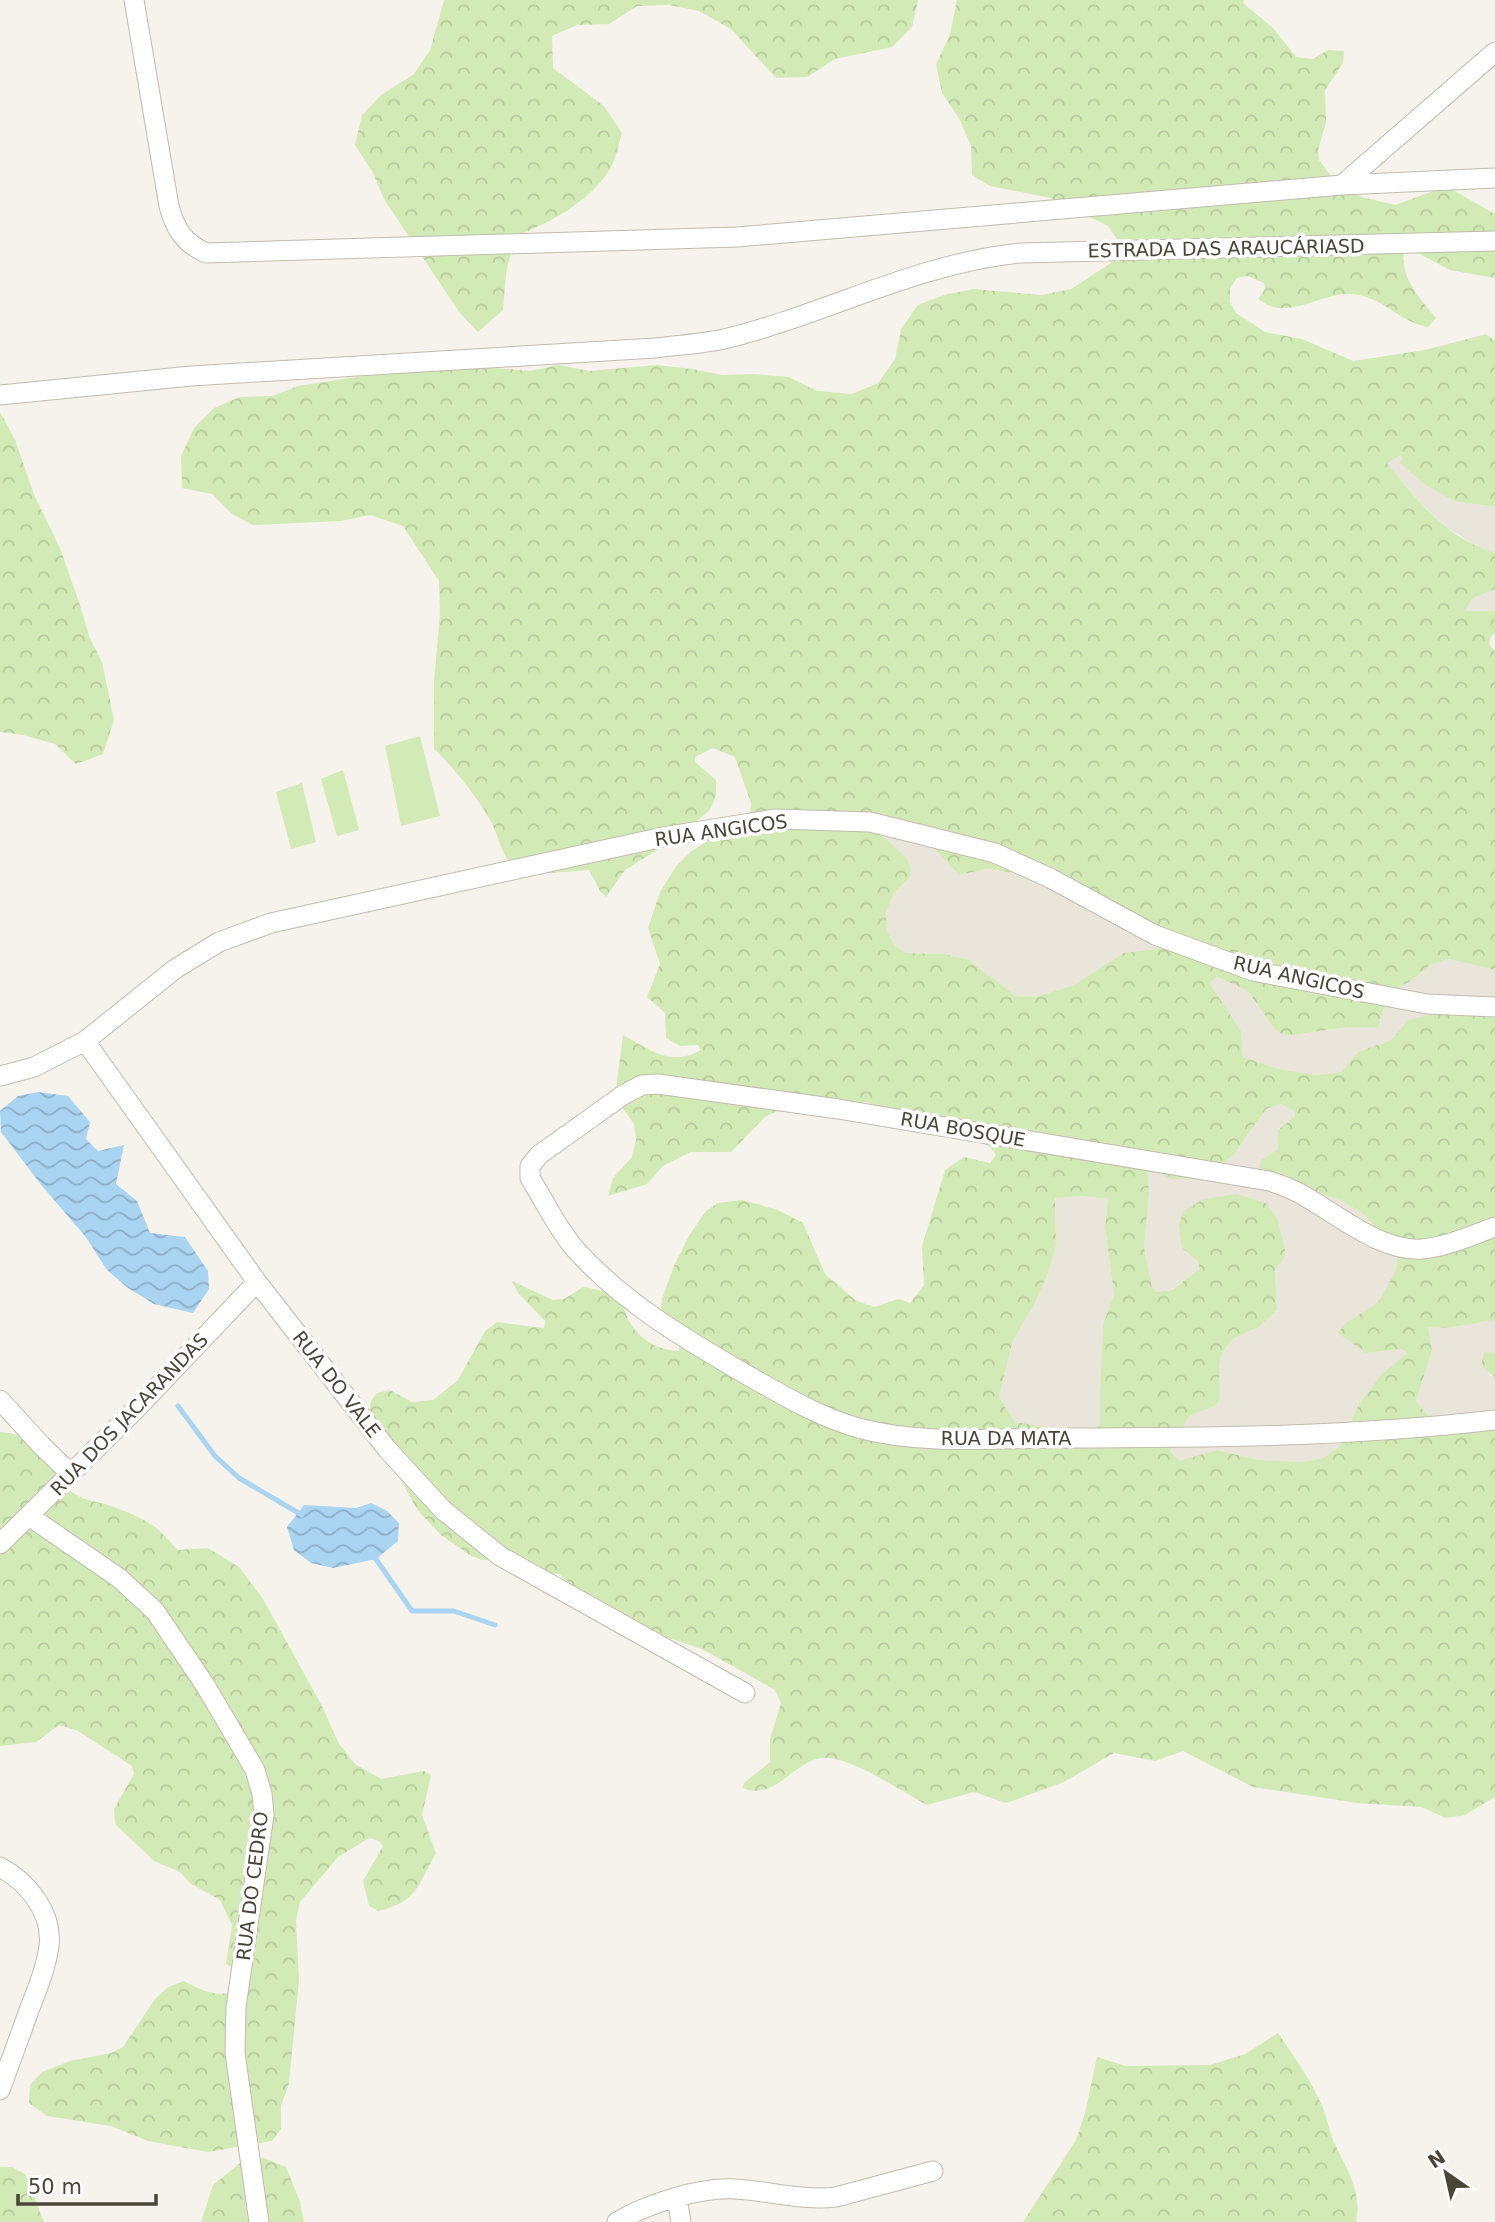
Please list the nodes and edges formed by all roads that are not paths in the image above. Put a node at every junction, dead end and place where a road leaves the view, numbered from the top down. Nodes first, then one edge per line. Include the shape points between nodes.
1 (134, 0) edge
2 (1495, 52) edge
3 (1495, 178) edge
4 (1342, 185) junction
5 (1495, 242) edge
6 (0, 395) edge
7 (1495, 1007) edge
8 (85, 1041) junction
9 (0, 1076) edge
10 (1495, 1227) edge
11 (573, 1247) joint
12 (257, 1282) junction
13 (0, 1400) edge
14 (1495, 1420) edge
15 (71, 1474) junction
16 (29, 1516) junction
17 (0, 1544) edge
18 (745, 1693) dead end
19 (0, 1867) edge
20 (0, 2090) edge
21 (933, 2171) dead end
22 (677, 2198) junction
23 (259, 2222) edge
24 (617, 2222) edge
25 (681, 2222) edge

1 - 4 street via 174,224 193,247 206,253 737,237
2 - 4 street
3 - 4 street
5 - 6 street, ESTRADA DAS ARAUCÁRIASD via 992,256 722,340 191,376
7 - 8 street, RUA ANGICOS via 1427,1004 1253,971 1155,935 995,853 870,822 776,819 663,837 271,923 219,942 174,969
8 - 9 street via 34,1067
8 - 12 street, RUA DO VALE
10 - 11 street, RUA BOSQUE via 1447,1244 1406,1249 1383,1242 1269,1181 838,1108 658,1084 642,1085 623,1095 530,1166 530,1178
11 - 14 street, RUA DA MATA via 606,1281 653,1318 803,1407 862,1429 914,1438 1201,1438 1340,1434
12 - 15 street, RUA DOS JACARANDAS
12 - 18 street, RUA DO VALE via 387,1448 443,1510 500,1556
13 - 15 street
15 - 16 street, RUA DOS JACARANDAS
16 - 17 street, RUA DOS JACARANDAS
16 - 23 street, RUA DO CEDRO via 119,1578 155,1611 255,1770 264,1815 236,2007 235,2053
19 - 20 street via 35,1896 47,1919 50,1944
21 - 22 street via 829,2198 733,2189
22 - 24 street
22 - 25 street

